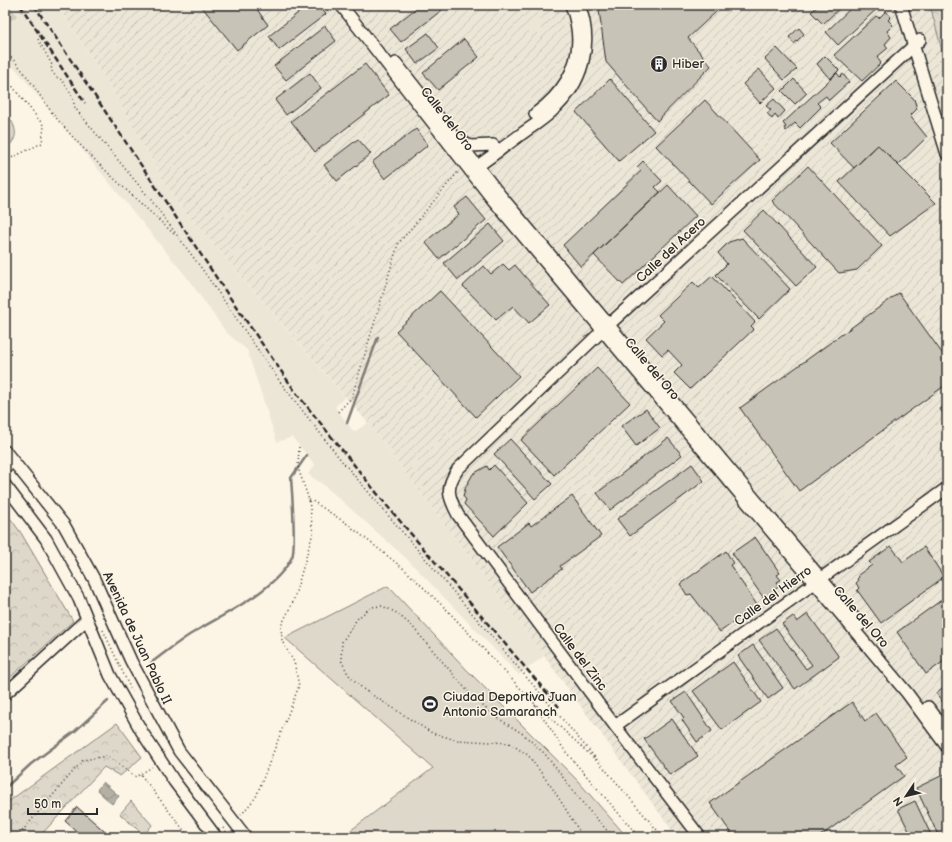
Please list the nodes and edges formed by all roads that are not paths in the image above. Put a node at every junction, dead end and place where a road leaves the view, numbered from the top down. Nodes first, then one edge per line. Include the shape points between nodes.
1 (341, 5) edge
2 (351, 5) edge
3 (571, 5) edge
4 (579, 5) edge
5 (901, 5) edge
6 (909, 5) edge
7 (917, 42) junction
8 (947, 129) edge
9 (453, 137) junction
10 (493, 145) junction
11 (947, 154) edge
12 (471, 166) junction
13 (606, 328) junction
14 (5, 451) edge
15 (9, 465) edge
16 (5, 485) edge
17 (448, 488) joint
18 (947, 488) edge
19 (817, 581) junction
20 (88, 619) junction
21 (5, 694) edge
22 (615, 726) junction
23 (947, 732) edge
24 (947, 746) edge
25 (244, 836) edge
26 (216, 837) edge
27 (700, 837) edge

1 - 12 street, Calle del Oro
2 - 9 street, Calle del Oro
3 - 10 street via 579,39 570,77 547,105
4 - 12 street via 584,18 586,39 584,60 577,80 566,97 552,111
5 - 7 street
6 - 7 street
7 - 8 street
7 - 11 street
7 - 13 street, Calle del Acero
9 - 10 street via 470,146
9 - 12 street, Calle del Oro
10 - 12 street
12 - 13 street, Calle del Oro
13 - 17 street, Calle del Acero via 458,469
13 - 19 street, Calle del Oro
14 - 15 street, Avenida de Juan Pablo II
15 - 25 street, Avenida de Juan Pablo II via 64,525 91,572 131,661 179,751
16 - 20 street via 46,539
17 - 22 street, Calle del Zinc via 450,501 458,515
18 - 19 street, Calle del Hierro
19 - 22 street, Calle del Hierro
19 - 23 street, Calle del Oro via 913,688
19 - 24 street, Calle del Oro
20 - 21 street
20 - 26 street via 110,675 161,762
22 - 27 street, Calle del Zinc

